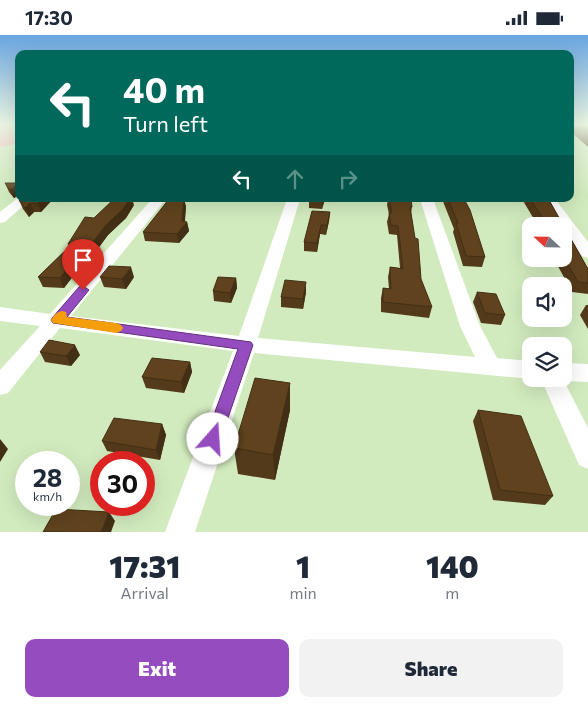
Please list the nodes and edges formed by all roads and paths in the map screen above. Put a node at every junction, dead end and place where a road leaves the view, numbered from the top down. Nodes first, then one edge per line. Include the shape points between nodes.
1 (20, 202) edge
2 (156, 202) edge
3 (293, 202) edge
4 (428, 202) edge
5 (550, 202) edge
6 (0, 219) edge
7 (588, 253) edge
8 (0, 314) edge
9 (58, 320) junction
10 (246, 345) junction
11 (490, 367) junction
12 (522, 370) edge
13 (572, 372) edge
14 (588, 373) edge
15 (0, 386) edge
16 (556, 387) edge
17 (588, 456) edge
18 (180, 532) edge

1 - 6 street
2 - 9 street
3 - 10 street
4 - 11 street via 470,326
5 - 7 street
8 - 9 street
9 - 10 street
9 - 15 street
10 - 11 street
10 - 18 street
11 - 12 street
13 - 14 street
16 - 17 street

